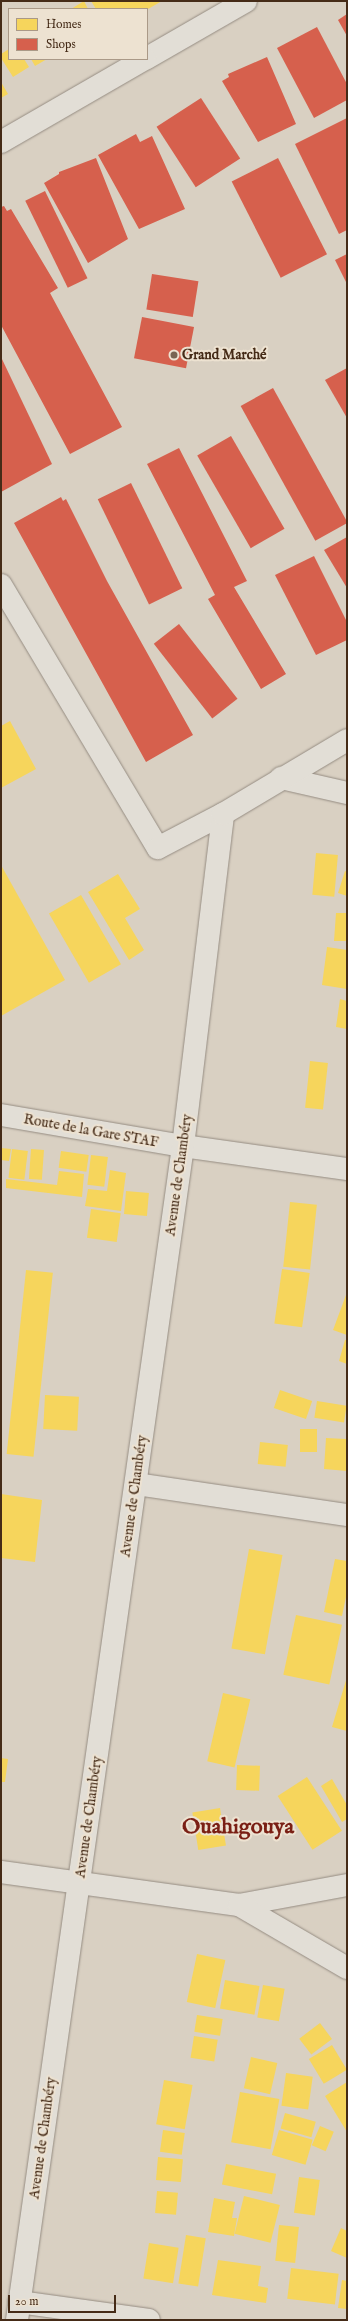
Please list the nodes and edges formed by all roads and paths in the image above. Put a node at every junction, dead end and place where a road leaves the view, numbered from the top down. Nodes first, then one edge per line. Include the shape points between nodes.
1 (246, 1) edge
2 (148, 57) edge
3 (143, 60) edge
4 (1, 142) edge
5 (1, 585) edge
6 (347, 740) edge
7 (280, 778) junction
8 (347, 793) edge
9 (223, 814) junction
10 (1, 1115) edge
11 (183, 1146) junction
12 (347, 1168) edge
13 (136, 1484) junction
14 (347, 1514) edge
15 (1, 1872) edge
16 (80, 1882) junction
17 (347, 1885) edge
18 (239, 1905) junction
19 (347, 1968) edge
20 (18, 2311) edge
21 (149, 2320) edge

1 - 2 street
3 - 4 street
5 - 9 street via 158,848
6 - 7 street
7 - 8 street
7 - 9 street
9 - 11 street, Avenue de Chambéry
10 - 11 street, Route de la Gare STAF
11 - 12 street, Route de la Gare STAF
11 - 13 street, Avenue de Chambéry
13 - 14 street
13 - 16 street, Avenue de Chambéry
15 - 16 street
16 - 18 street
16 - 20 street, Avenue de Chambéry
17 - 18 street
18 - 19 street
20 - 21 street

